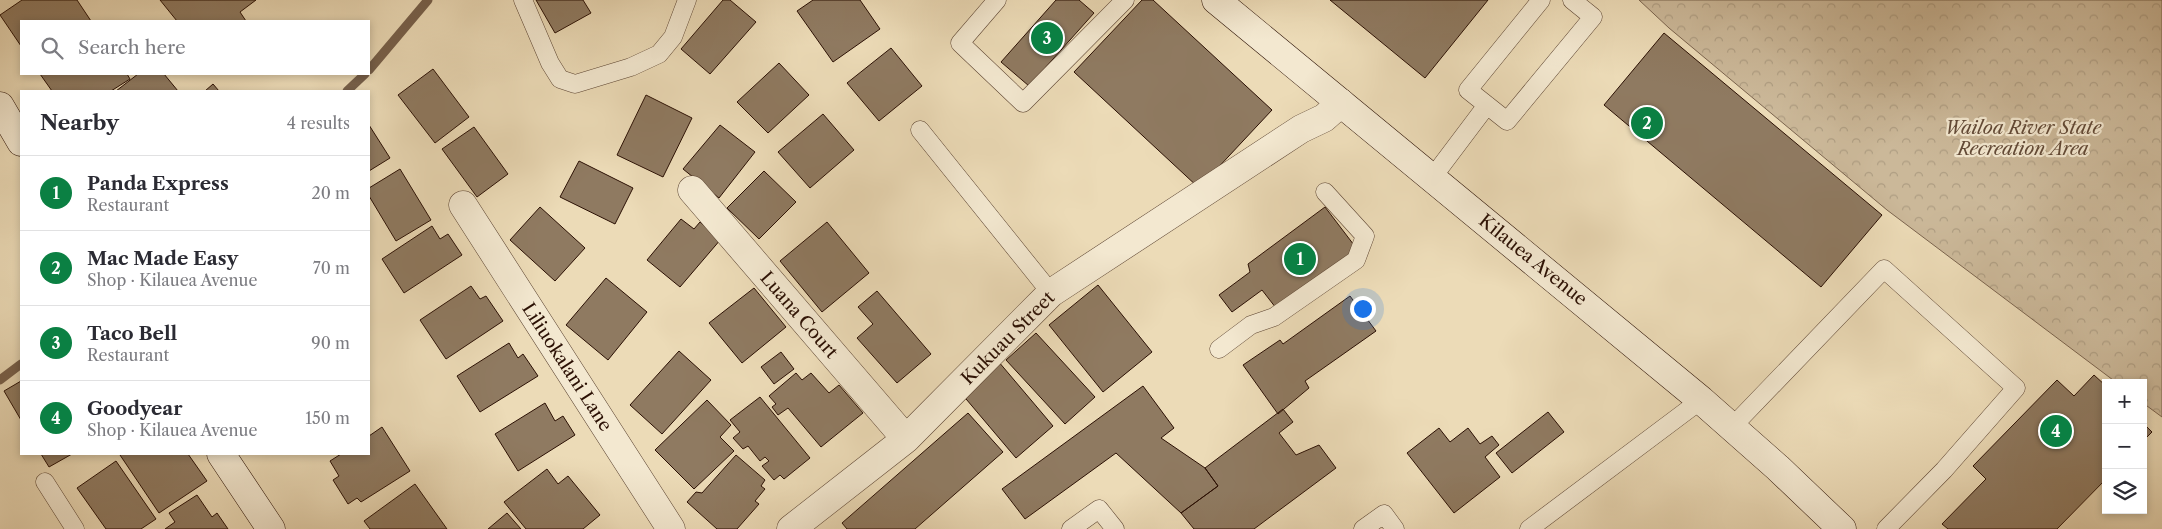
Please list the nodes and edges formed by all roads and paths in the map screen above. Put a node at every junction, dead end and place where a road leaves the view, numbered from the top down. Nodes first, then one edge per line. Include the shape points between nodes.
1 (523, 0) edge
2 (687, 0) edge
3 (997, 0) edge
4 (1125, 0) edge
5 (1216, 0) edge
6 (1541, 0) edge
7 (1572, 0) edge
8 (1341, 103) junction
9 (1487, 105) junction
10 (0, 106) edge
11 (920, 130) dead end
12 (20, 140) edge
13 (1432, 178) junction
14 (692, 190) dead end
15 (1325, 192) dead end
16 (463, 205) dead end
17 (1050, 293) junction
18 (1219, 349) dead end
19 (1700, 400) junction
20 (1732, 427) junction
21 (906, 439) junction
22 (222, 455) edge
23 (45, 482) dead end
24 (75, 529) edge
25 (271, 529) edge
26 (671, 529) edge
27 (792, 529) edge
28 (1071, 529) edge
29 (1115, 529) edge
30 (1362, 529) edge
31 (1395, 529) edge
32 (1529, 529) edge
33 (1842, 529) edge
34 (1886, 529) edge

1 - 2 lane via 550,63 560,79 575,84 615,73 659,54 673,37
3 - 4 lane via 960,43 1023,103
5 - 8 street, Kilauea Avenue
6 - 9 lane via 1468,90
7 - 9 lane via 1593,17 1507,121
8 - 13 street, Kilauea Avenue
8 - 17 street, Kukuau Street via 1324,118 1301,129
9 - 13 lane
10 - 12 street
11 - 17 lane
13 - 19 street, Kilauea Avenue
14 - 21 street, Luana Court
15 - 18 lane via 1365,236 1356,260 1274,317 1251,325
16 - 26 street, Liliuokalani Lane
17 - 21 street, Kukuau Street
19 - 20 street, Kilauea Avenue
19 - 32 lane
20 - 33 street, Kilauea Avenue
20 - 34 lane via 1884,269 2016,388 1944,470
21 - 27 street, Kukuau Street
22 - 25 street
23 - 24 lane
28 - 29 lane via 1099,509
30 - 31 lane via 1384,514

